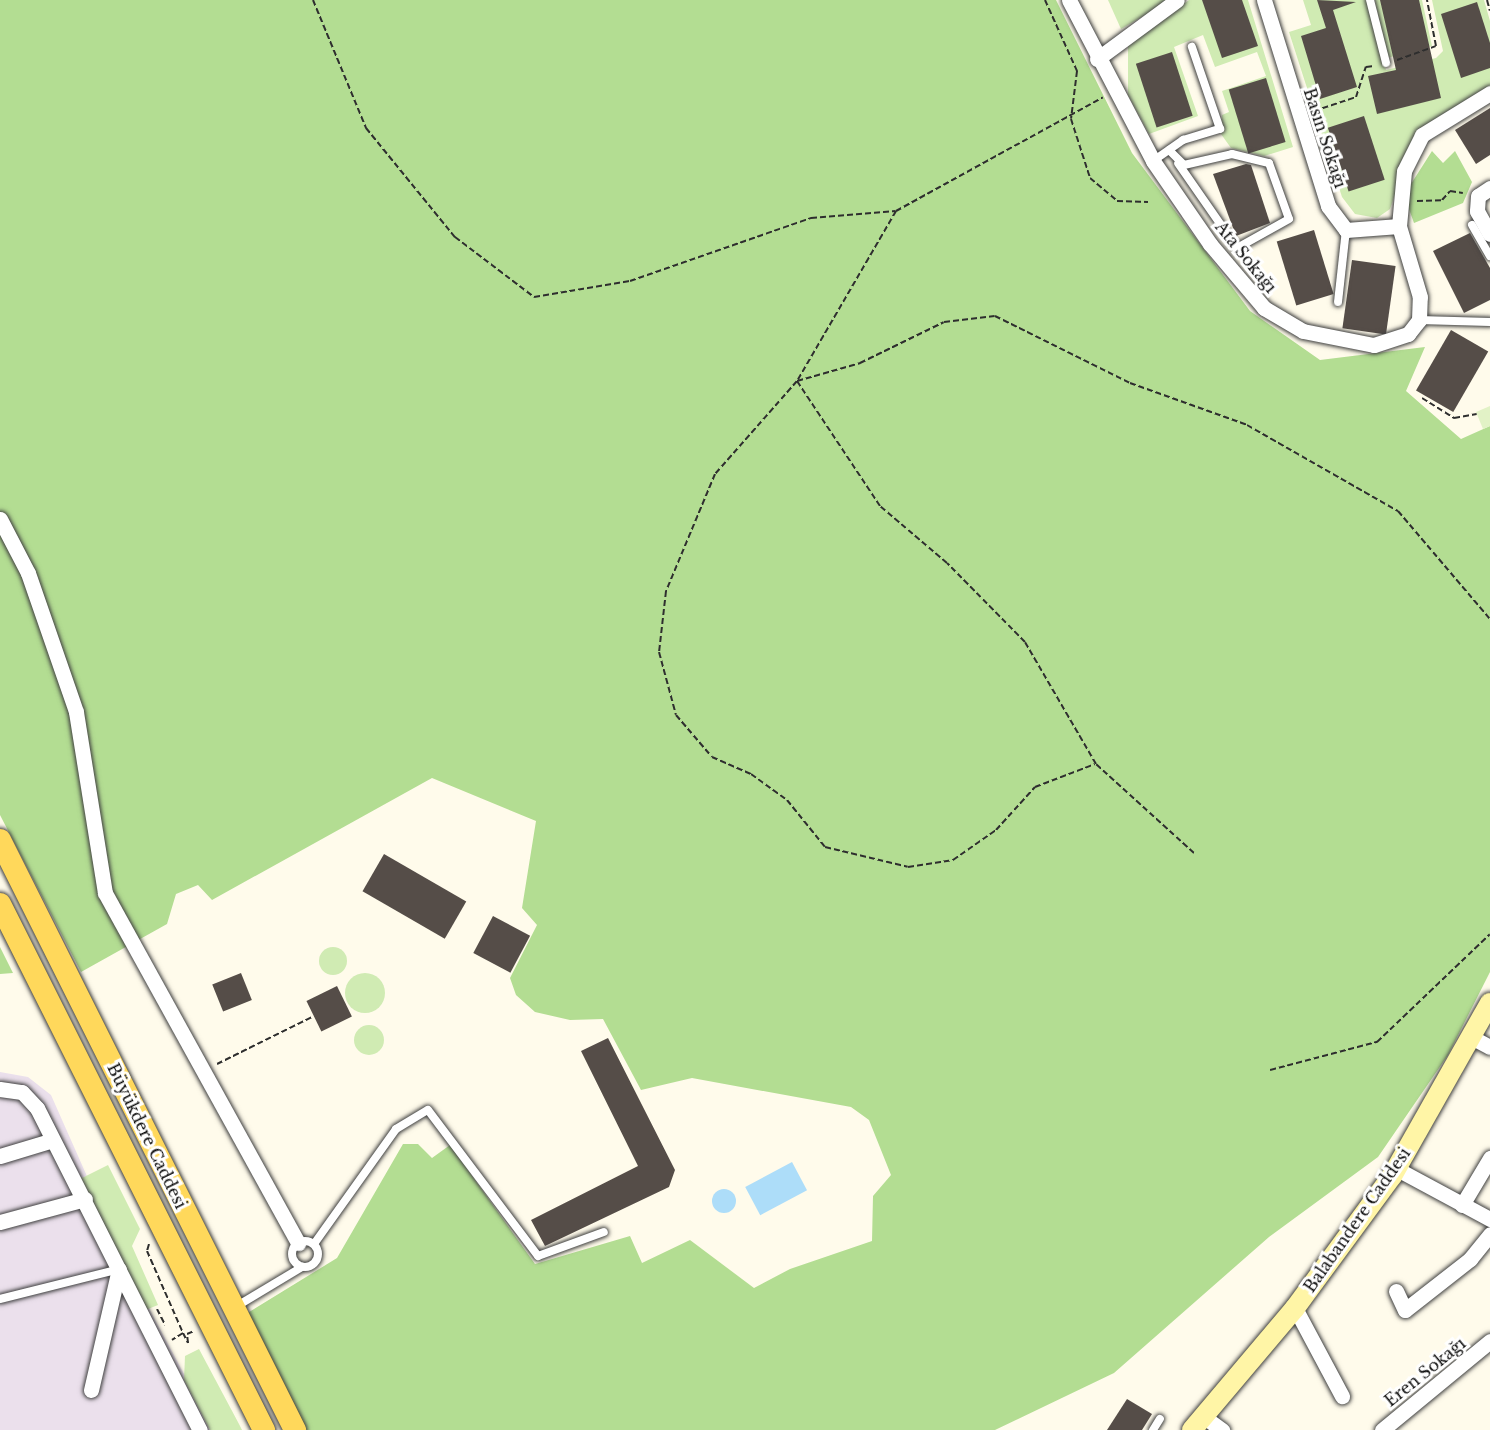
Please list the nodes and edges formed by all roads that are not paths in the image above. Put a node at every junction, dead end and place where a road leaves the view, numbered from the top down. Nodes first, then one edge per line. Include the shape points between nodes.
1 (1069, 0) edge
2 (1177, 0) edge
3 (1264, 0) edge
4 (1370, 0) edge
5 (1192, 47) dead end
6 (1097, 59) junction
7 (1386, 63) road end
8 (1490, 93) edge
9 (1169, 150) junction
10 (1153, 161) junction
11 (1178, 163) junction
12 (1484, 192) edge
13 (1472, 225) dead end
14 (1399, 226) junction
15 (1346, 230) junction
16 (1490, 234) edge
17 (1490, 256) edge
18 (1338, 302) dead end
19 (1419, 320) junction
20 (1490, 322) edge
21 (0, 519) edge
22 (0, 840) edge
23 (0, 904) edge
24 (1490, 1003) edge
25 (1472, 1037) junction
26 (72, 1047) junction
27 (1490, 1047) edge
28 (0, 1089) edge
29 (53, 1140) junction
30 (149, 1142) junction
31 (0, 1156) edge
32 (1490, 1158) edge
33 (1397, 1169) junction
34 (85, 1199) junction
35 (1462, 1205) junction
36 (1490, 1219) edge
37 (0, 1221) edge
38 (604, 1232) dead end
39 (1490, 1234) edge
40 (298, 1243) junction
41 (314, 1244) junction
42 (302, 1267) junction
43 (118, 1269) junction
44 (1396, 1292) dead end
45 (0, 1299) edge
46 (233, 1308) junction
47 (1295, 1308) junction
48 (1269, 1339) junction
49 (1490, 1341) edge
50 (91, 1389) dead end
51 (1342, 1396) dead end
52 (1160, 1419) dead end
53 (1213, 1427) edge
54 (200, 1430) edge
55 (264, 1430) edge
56 (295, 1430) edge
57 (1153, 1430) edge
58 (1192, 1430) edge
59 (1382, 1430) edge

1 - 6 street, Ata Sokağı
2 - 6 street
3 - 15 street, Basın Sokağı via 1328,206
4 - 7 lane
5 - 9 lane via 1220,129 1183,140
6 - 10 street, Ata Sokağı
8 - 14 street via 1422,135 1400,189
9 - 10 lane
9 - 11 lane
10 - 19 street, Ata Sokağı via 1210,244 1264,308 1303,331 1374,345 1408,334
11 - 11 lane via 1191,166 1232,154 1269,163 1289,219 1237,248
12 - 16 street via 1477,211
13 - 17 lane
14 - 15 street
14 - 19 street via 1420,297
15 - 18 lane
19 - 20 lane
21 - 40 street via 32,584 76,712 105,893
22 - 30 main road, Büyükdere Caddesi
23 - 26 main road, Büyükdere Caddesi
24 - 25 main road, Balabandere Caddesi
25 - 27 street
25 - 33 main road, Balabandere Caddesi
26 - 30 main road via 91,1053 121,1108
26 - 55 main road, Büyükdere Caddesi
28 - 29 street via 22,1092
29 - 31 street
29 - 34 street
30 - 46 main road, Büyükdere Caddesi
32 - 35 street
33 - 35 street
33 - 47 main road, Balabandere Caddesi
34 - 37 street
34 - 43 street
35 - 36 street
38 - 41 lane via 538,1256 428,1110 396,1129
39 - 44 street via 1470,1259 1405,1310
40 - 41 lane
40 - 42 lane via 292,1258
41 - 42 lane via 317,1260
42 - 46 lane
43 - 45 lane
43 - 50 street
43 - 54 street
46 - 56 main road, Büyükdere Caddesi
47 - 48 main road, Balabandere Caddesi
47 - 51 street
48 - 53 main road
48 - 58 main road via 1243,1363
49 - 59 street, Eren Sokağı
52 - 57 lane

